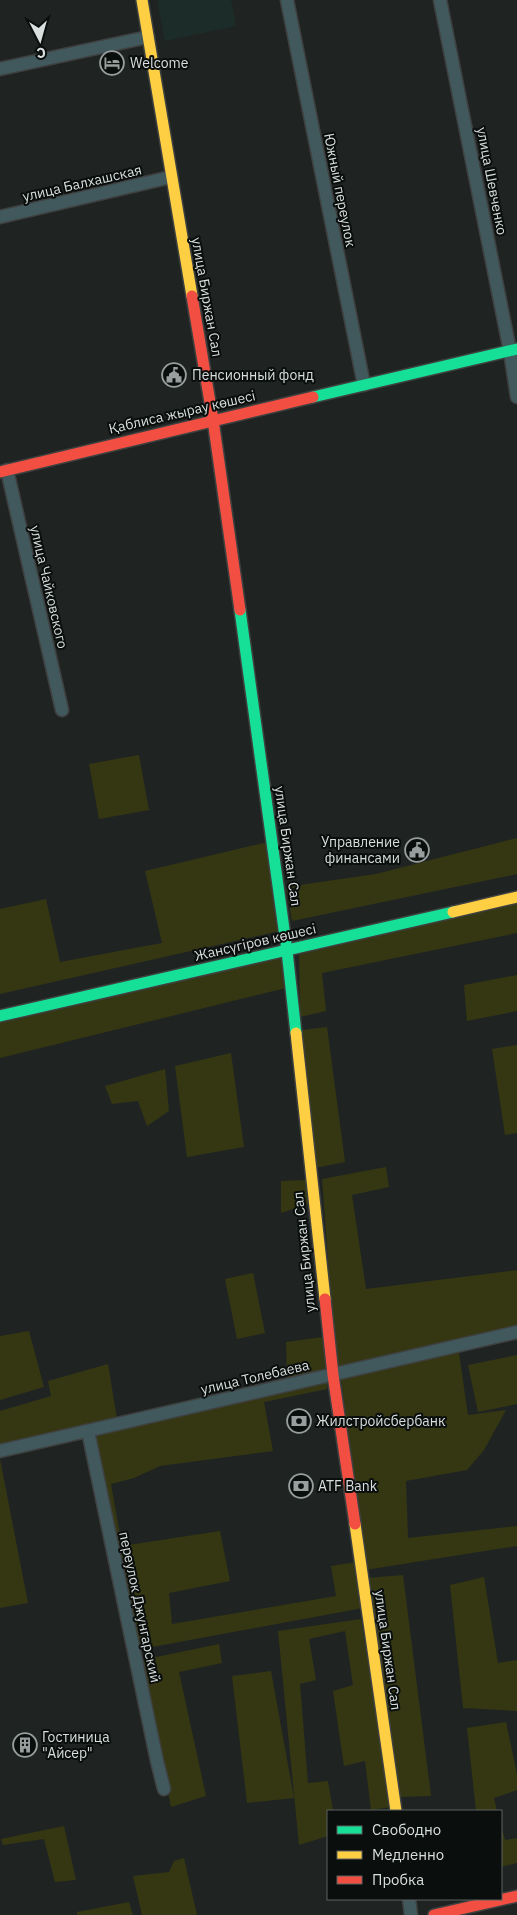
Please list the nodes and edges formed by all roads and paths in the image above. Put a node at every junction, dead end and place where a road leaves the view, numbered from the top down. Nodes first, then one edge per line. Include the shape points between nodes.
1 (142, 0) edge
2 (287, 0) edge
3 (440, 0) edge
4 (148, 37) junction
5 (0, 69) edge
6 (171, 177) junction
7 (0, 218) edge
8 (514, 350) edge
9 (364, 385) junction
10 (517, 397) edge
11 (214, 420) junction
12 (3, 471) edge
13 (62, 710) dead end
14 (517, 897) edge
15 (287, 950) junction
16 (0, 1016) edge
17 (517, 1332) edge
18 (333, 1375) junction
19 (88, 1431) junction
20 (0, 1451) edge
21 (164, 1789) dead end
22 (396, 1810) edge
23 (517, 1896) edge
24 (502, 1899) edge
25 (409, 1900) edge
26 (500, 1900) edge
27 (411, 1915) edge
28 (434, 1915) edge

1 - 4 street, улица Биржан Сал
2 - 9 street, Южный переулок
3 - 8 street, улица Шевченко
4 - 5 street
4 - 6 street, улица Биржан Сал
6 - 7 street, улица Балхашская
6 - 11 street, улица Биржан Сал
8 - 9 street, Қаблиса жырау көшесі
8 - 10 street, улица Шевченко
9 - 11 street, Қаблиса жырау көшесі
11 - 12 street, Қаблиса жырау көшесі
11 - 15 street, улица Биржан Сал
12 - 13 street, улица Чайковского
14 - 15 street, Жансүгіров көшесі
15 - 16 street, Жансүгіров көшесі
15 - 18 street, улица Биржан Сал
17 - 18 street, улица Толебаева
18 - 19 street, улица Толебаева
18 - 22 street, улица Биржан Сал
19 - 20 street, улица Толебаева
19 - 21 street, переулок Джунгарский
23 - 24 street
25 - 27 street
26 - 28 street

